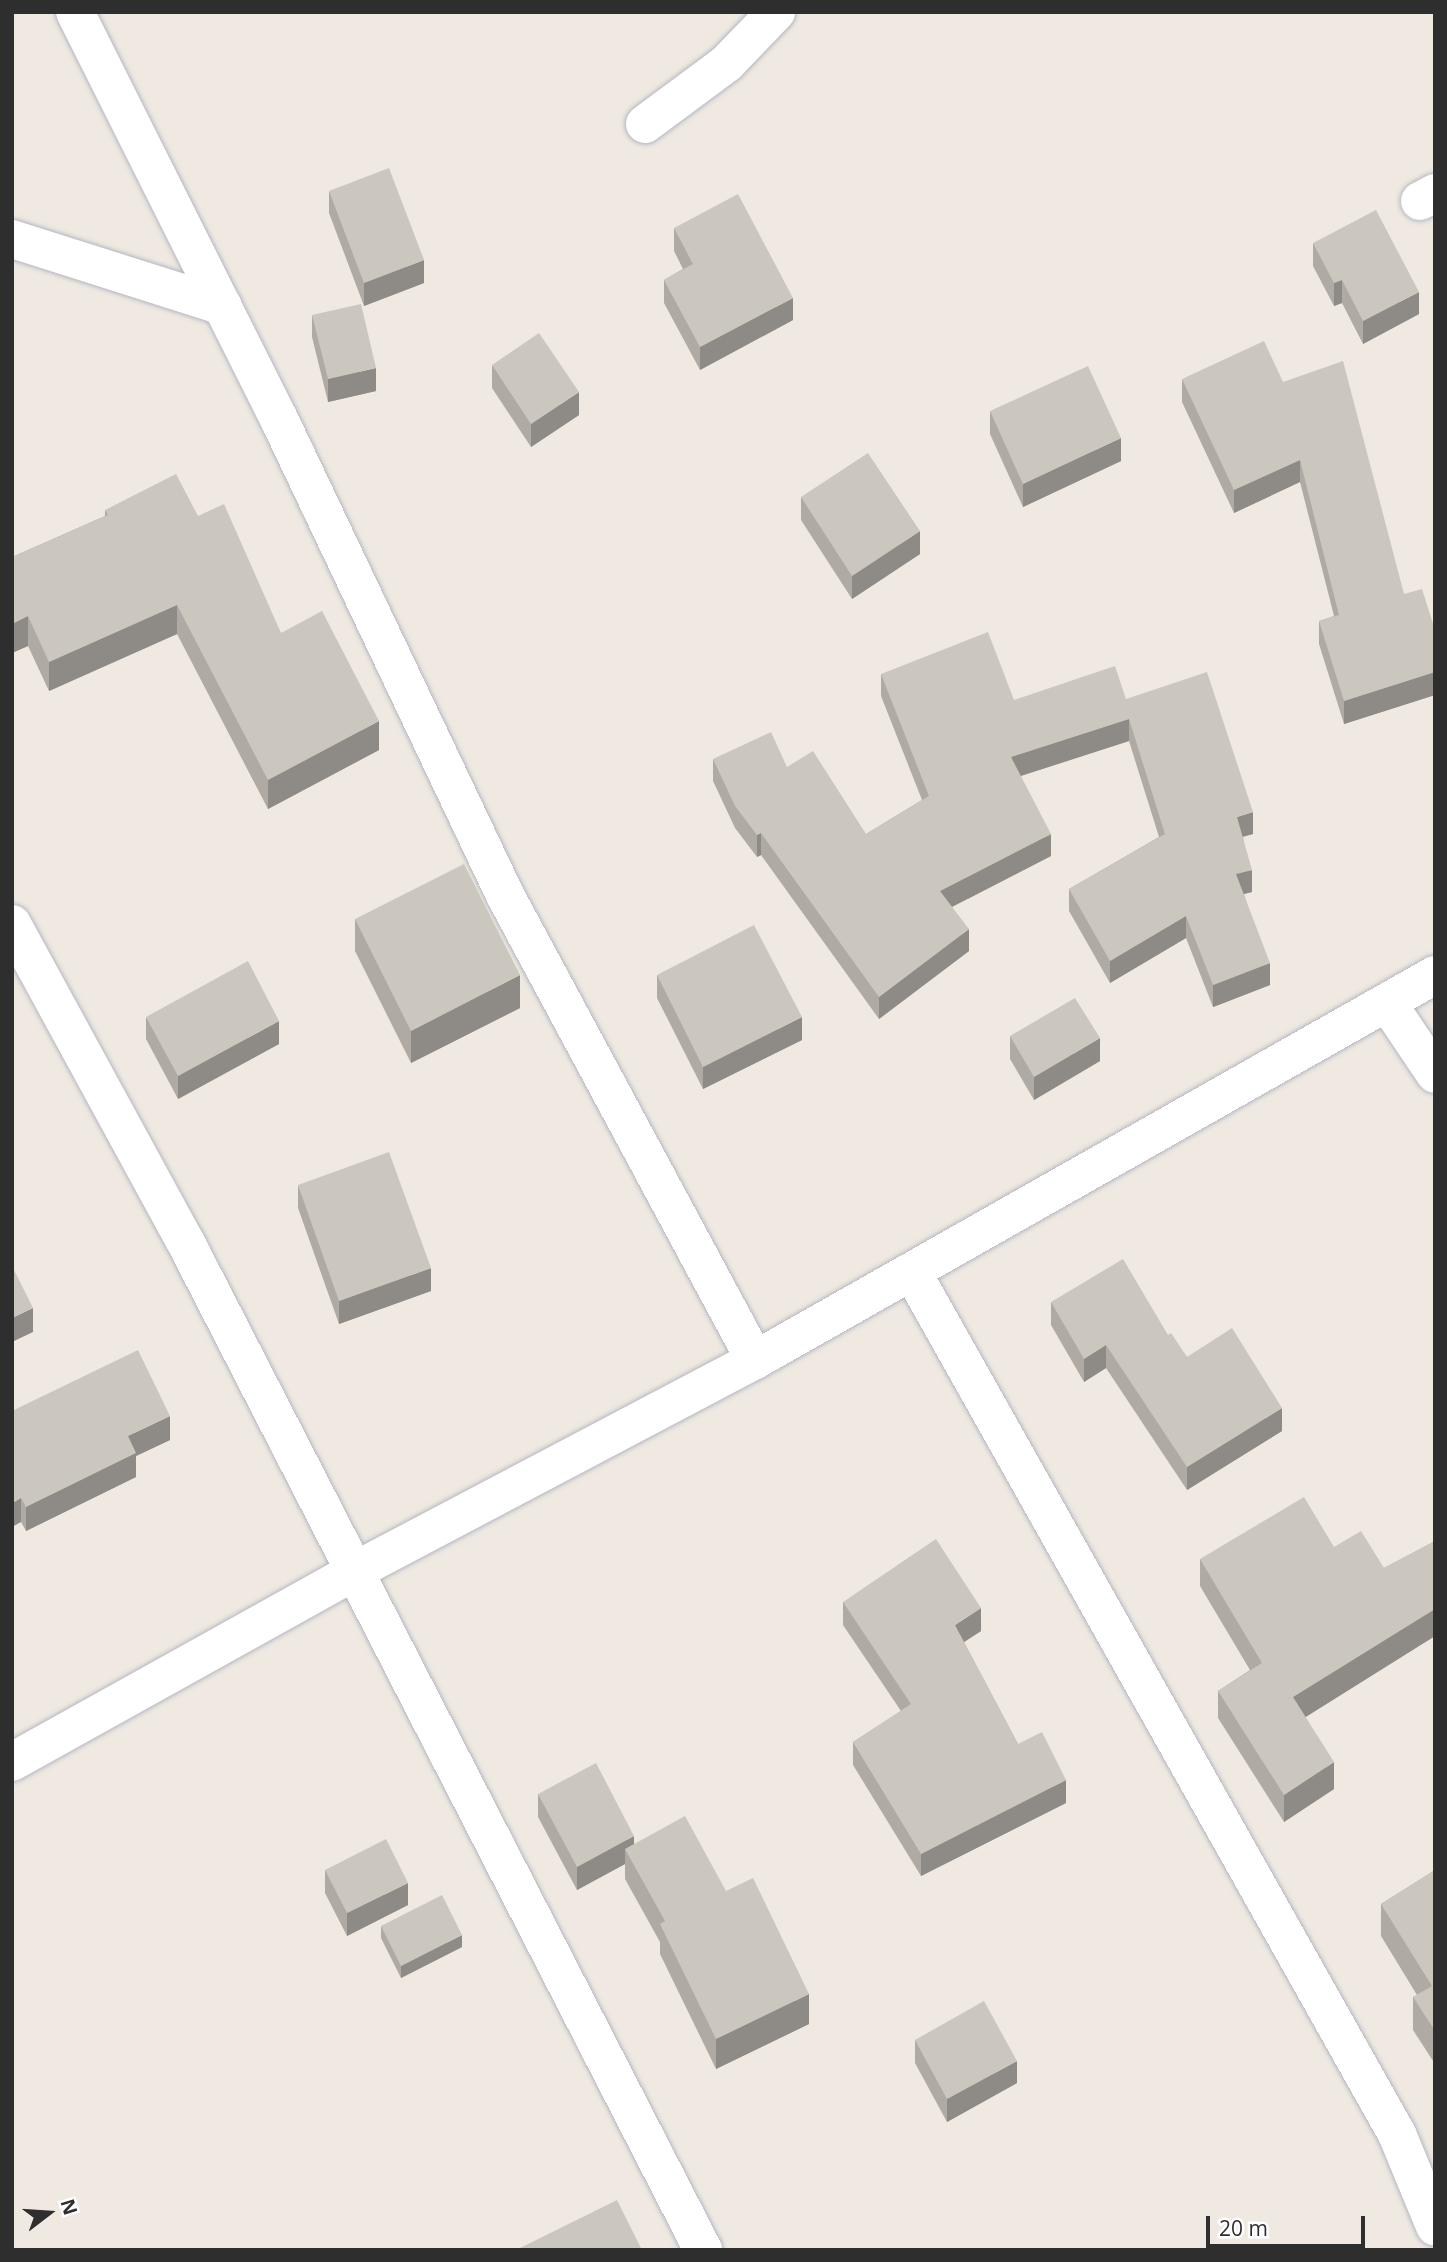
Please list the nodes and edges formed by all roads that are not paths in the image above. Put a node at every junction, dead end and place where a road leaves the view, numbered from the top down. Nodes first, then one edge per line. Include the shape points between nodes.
1 (75, 12) edge
2 (776, 12) edge
3 (645, 124) dead end
4 (12, 239) edge
5 (223, 306) junction
6 (12, 924) edge
7 (1435, 975) edge
8 (1388, 1004) junction
9 (1435, 1074) edge
10 (912, 1272) junction
11 (755, 1360) junction
12 (351, 1573) junction
13 (12, 1762) edge
14 (1435, 2226) edge
15 (703, 2250) edge

1 - 5 street
2 - 3 street via 727,63
4 - 5 street
5 - 11 street via 505,895
6 - 12 street via 185,1241
7 - 8 street
8 - 9 street
8 - 10 street
10 - 11 street
10 - 14 street via 1396,2134
11 - 12 street
12 - 13 street
12 - 15 street via 533,1913

